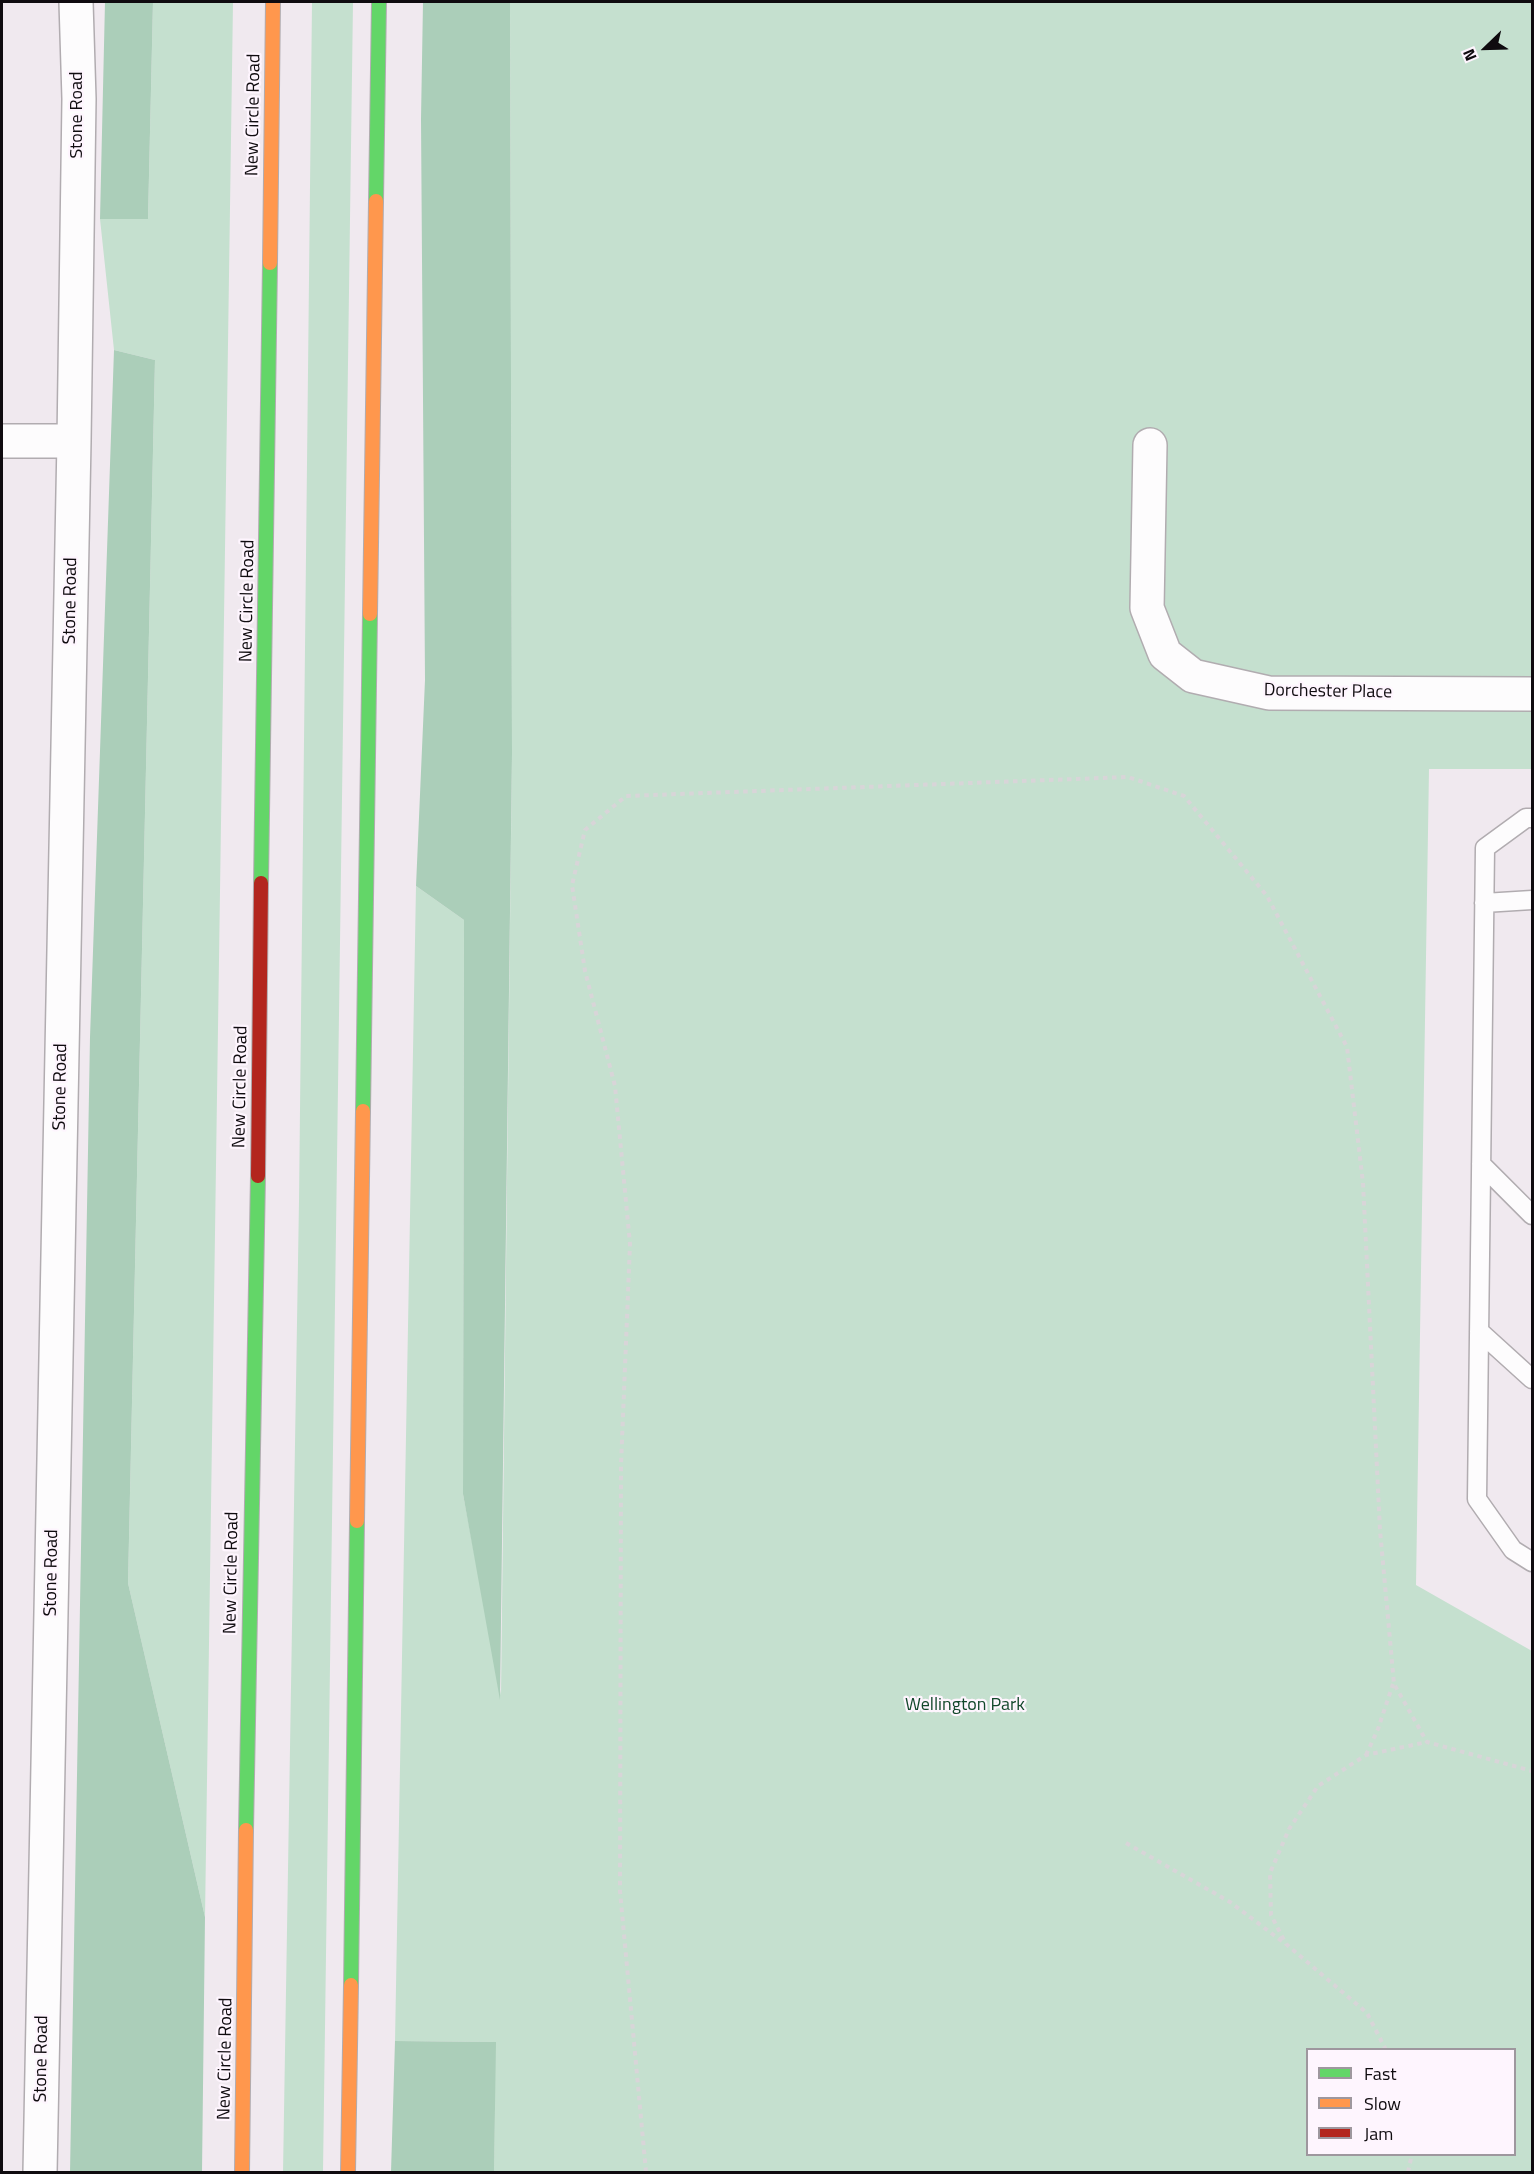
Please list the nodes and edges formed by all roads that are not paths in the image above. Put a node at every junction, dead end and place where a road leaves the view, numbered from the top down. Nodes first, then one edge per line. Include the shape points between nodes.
1 (76, 2) edge
2 (273, 2) edge
3 (379, 2) edge
4 (2, 441) edge
5 (74, 441) junction
6 (1150, 445) dead end
7 (1533, 694) edge
8 (1533, 819) edge
9 (1533, 900) edge
10 (1484, 903) junction
11 (1480, 1164) junction
12 (1533, 1215) edge
13 (1479, 1331) junction
14 (1533, 1379) edge
15 (1533, 1562) edge
16 (40, 2172) edge
17 (242, 2172) edge
18 (348, 2172) edge

1 - 5 street, Stone Road via 79,99
2 - 17 highway, New Circle Road
3 - 18 highway
4 - 5 street
5 - 16 street, Stone Road
6 - 7 street, Dorchester Place via 1146,608 1165,654 1193,676 1269,693
8 - 10 lane via 1526,818 1485,848
9 - 10 lane
10 - 11 lane
11 - 12 lane
11 - 13 lane
13 - 14 lane
13 - 15 lane via 1477,1498 1513,1551

